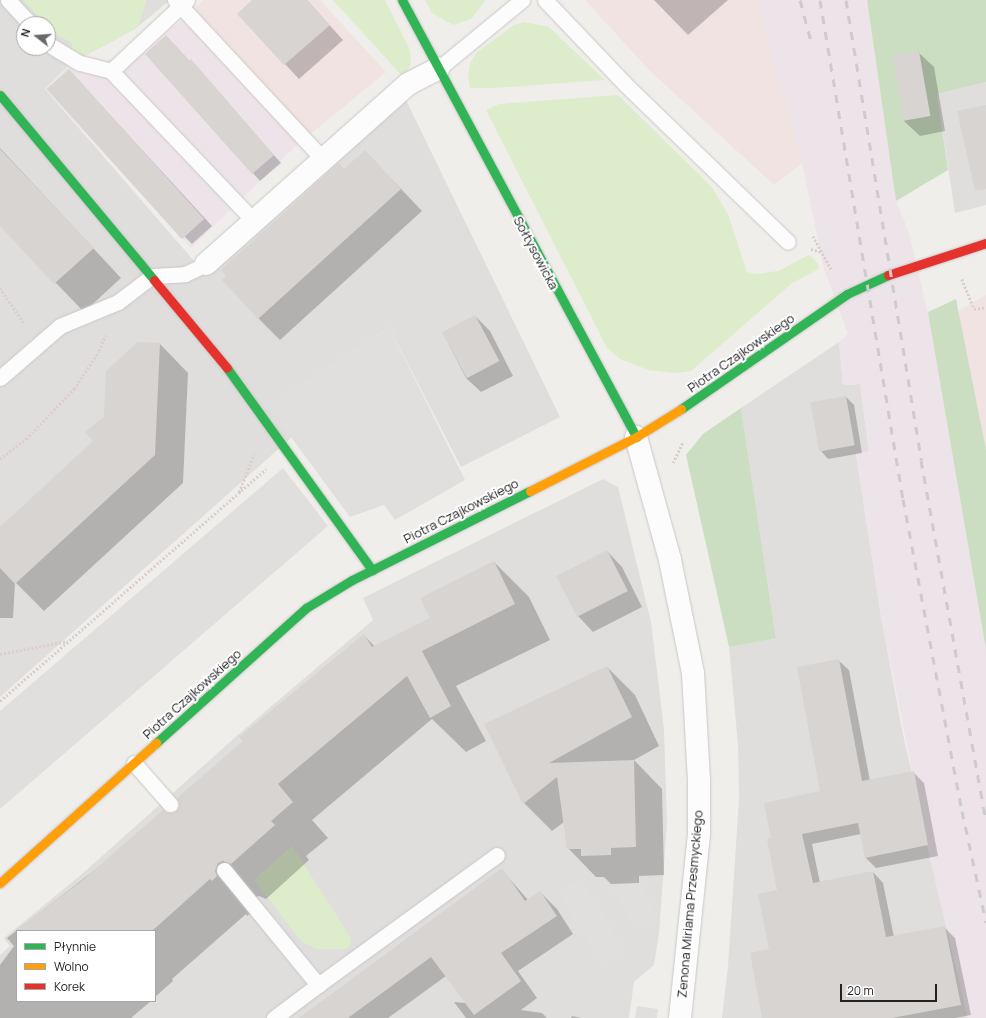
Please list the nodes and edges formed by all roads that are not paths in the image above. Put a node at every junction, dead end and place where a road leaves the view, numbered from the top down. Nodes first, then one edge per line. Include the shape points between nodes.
1 (8, 0) edge
2 (402, 0) edge
3 (522, 0) edge
4 (544, 0) edge
5 (181, 2) edge
6 (23, 16) edge
7 (56, 49) edge
8 (438, 69) junction
9 (111, 72) junction
10 (0, 96) edge
11 (324, 159) junction
12 (254, 221) junction
13 (788, 242) dead end
14 (986, 243) edge
15 (206, 264) joint
16 (152, 276) junction
17 (0, 378) edge
18 (636, 437) junction
19 (372, 570) junction
20 (134, 763) junction
21 (170, 804) dead end
22 (497, 855) dead end
23 (224, 870) dead end
24 (0, 883) edge
25 (318, 984) junction
26 (274, 1018) edge
27 (680, 1018) edge

1 - 6 lane
2 - 8 street, Sołtysowicka
3 - 8 lane
4 - 13 lane
5 - 9 lane
5 - 11 lane
7 - 9 lane via 80,63
8 - 11 street via 408,84
8 - 18 street, Sołtysowicka
9 - 12 lane
10 - 16 street
11 - 12 street
12 - 15 street
14 - 18 street, Piotra Czajkowskiego via 898,270 847,294 689,404
15 - 16 lane via 185,274
16 - 17 lane via 118,302 60,326
16 - 19 street via 219,357
18 - 19 street, Piotra Czajkowskiego
18 - 27 street, Zenona Miriama Przesmyckiego via 670,560 693,673 700,779 699,834
19 - 20 street, Piotra Czajkowskiego via 306,608
20 - 21 lane
20 - 24 street, Piotra Czajkowskiego
22 - 25 lane
23 - 25 lane
25 - 26 lane

